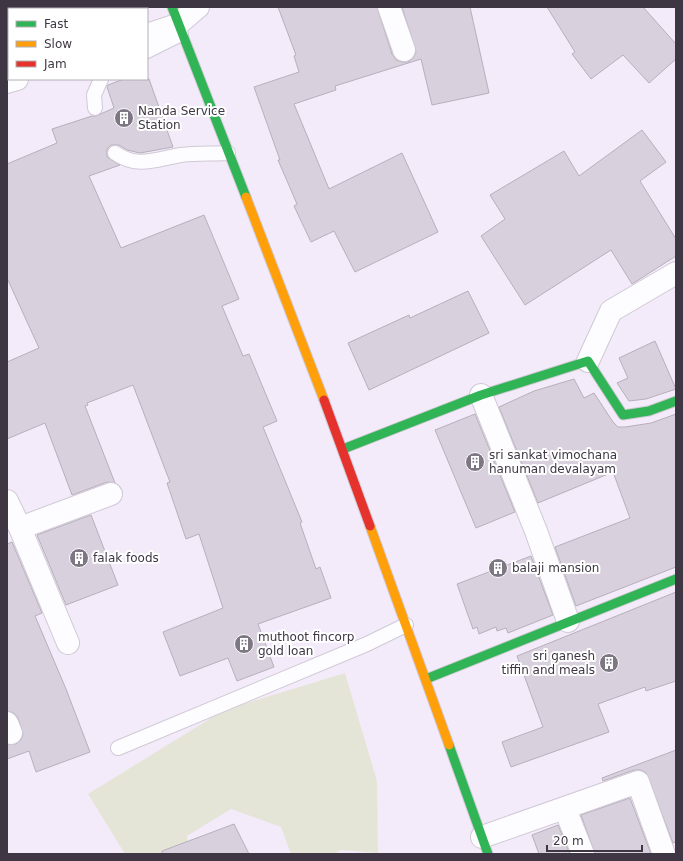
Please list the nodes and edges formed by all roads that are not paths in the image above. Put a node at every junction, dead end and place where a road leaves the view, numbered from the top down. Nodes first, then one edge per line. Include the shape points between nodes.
1 (198, 7) edge
2 (389, 7) edge
3 (177, 22) edge
4 (148, 35) edge
5 (148, 50) edge
6 (404, 50) dead end
7 (101, 80) edge
8 (95, 108) dead end
9 (115, 153) dead end
10 (228, 153) junction
11 (676, 273) edge
12 (588, 361) junction
13 (481, 395) junction
14 (676, 401) edge
15 (344, 449) junction
16 (111, 494) dead end
17 (7, 501) edge
18 (20, 528) junction
19 (676, 578) edge
20 (568, 621) junction
21 (406, 625) junction
22 (68, 643) dead end
23 (426, 679) junction
24 (118, 748) dead end
25 (565, 809) junction
26 (485, 846) edge
27 (676, 853) edge
28 (583, 854) edge
29 (664, 854) edge
30 (672, 854) edge

1 - 3 street
2 - 6 street
3 - 4 street
3 - 5 lane
3 - 10 main road
7 - 8 lane via 94,95
9 - 10 lane via 125,160 136,162 182,155
10 - 15 main road
11 - 12 street via 611,311
12 - 13 main road
12 - 14 main road via 623,415 648,411
13 - 15 main road
13 - 20 street via 536,531
15 - 21 main road
16 - 18 street
17 - 18 street
18 - 22 street
19 - 20 main road
20 - 23 main road
21 - 23 main road
21 - 24 lane via 367,644
23 - 26 main road
25 - 26 street
25 - 28 street
25 - 29 street via 638,782
27 - 30 street

